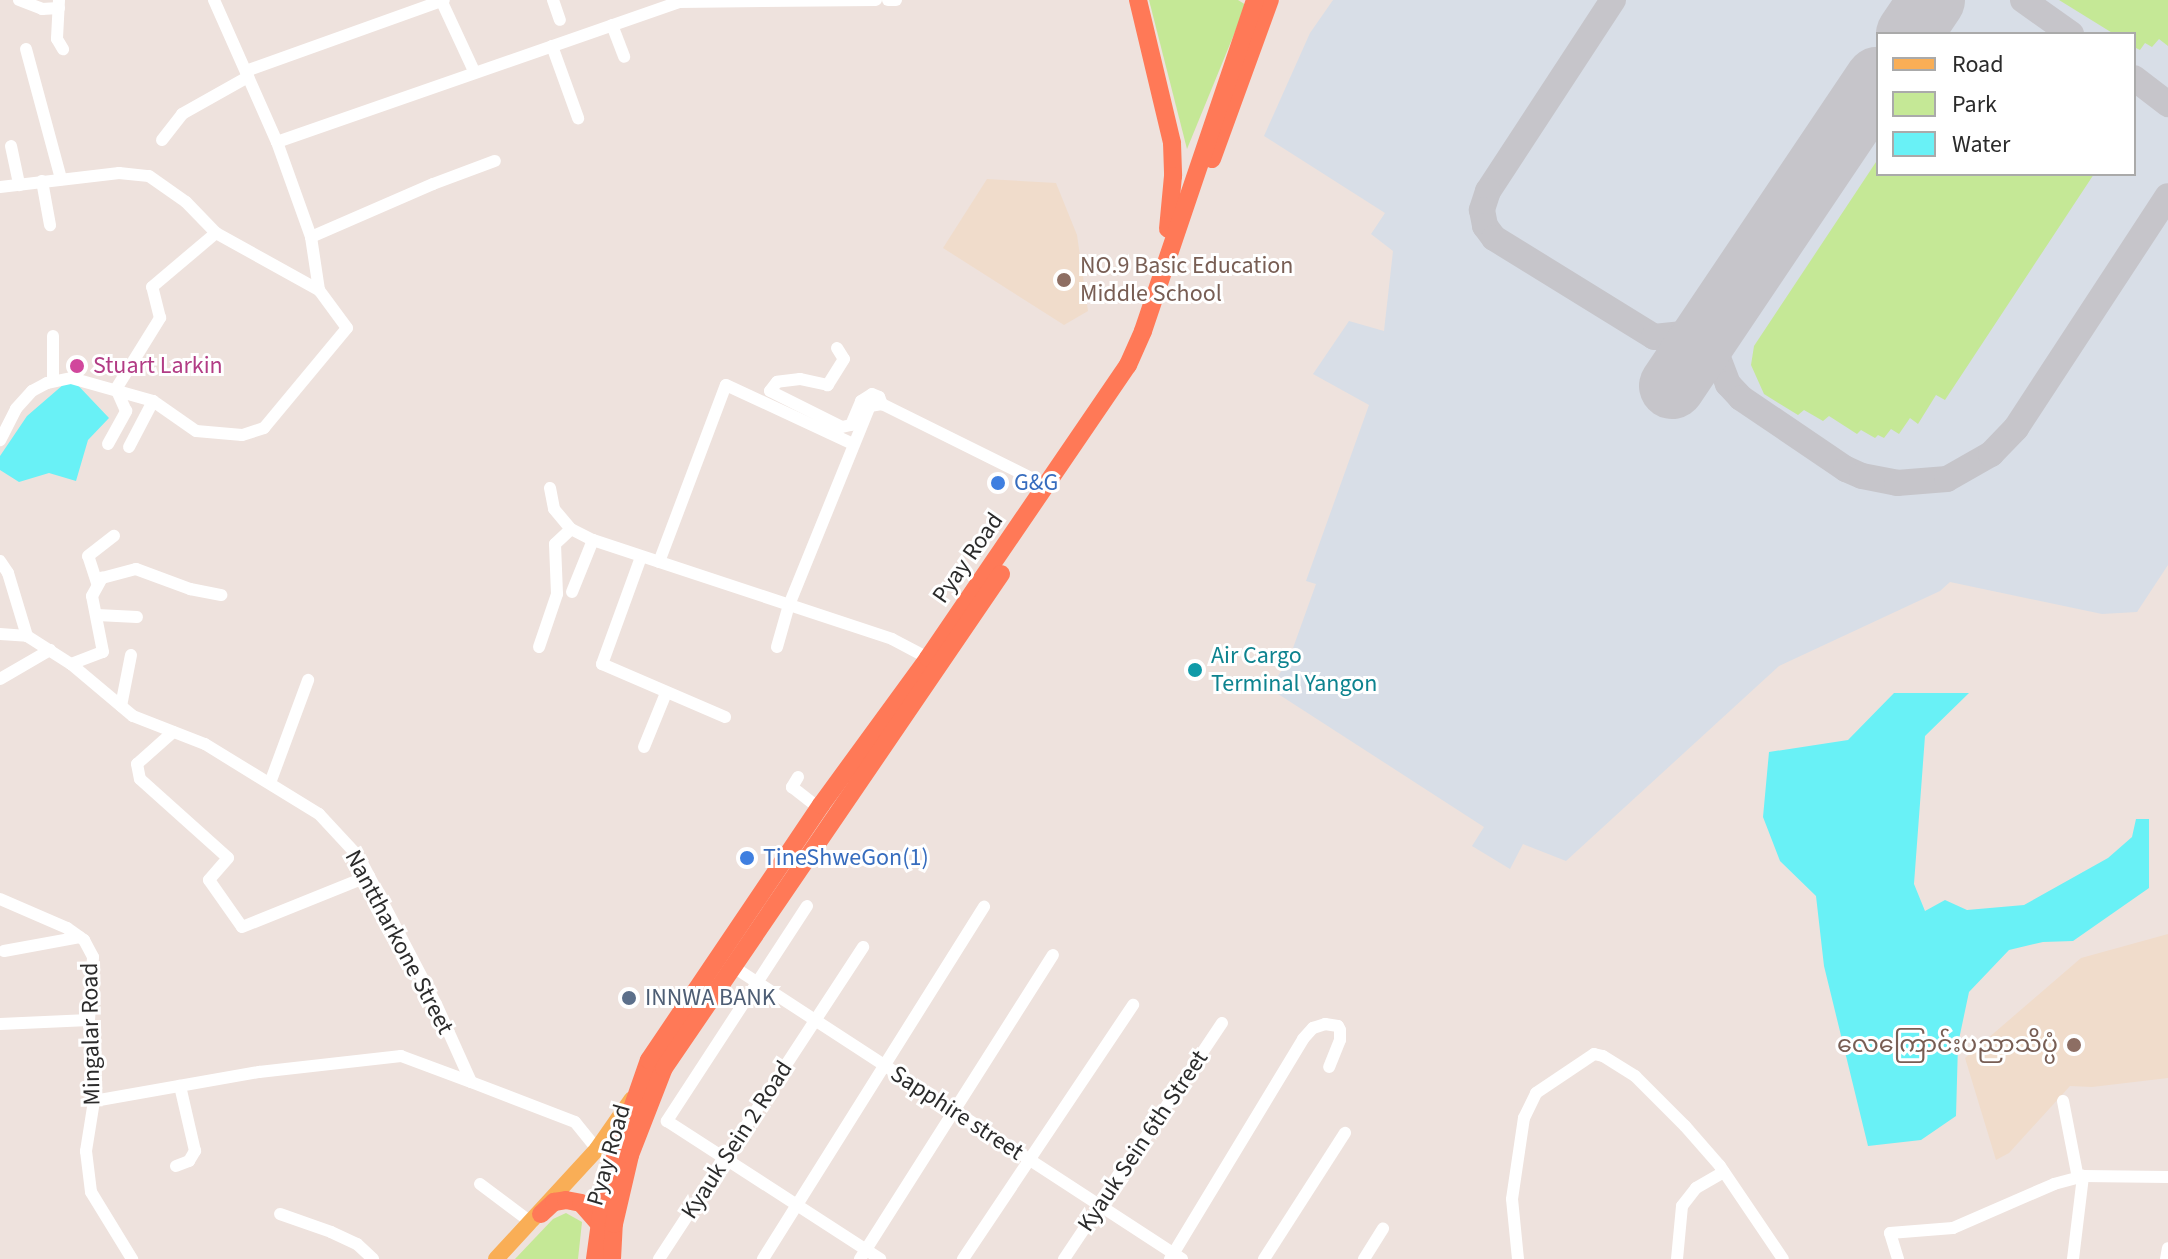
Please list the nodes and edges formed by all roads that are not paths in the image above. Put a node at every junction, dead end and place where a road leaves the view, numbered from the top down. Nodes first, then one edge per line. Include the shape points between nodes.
1 (19, 0) edge
2 (215, 0) edge
3 (442, 0) edge
4 (553, 0) edge
5 (876, 0) edge
6 (888, 0) edge
7 (896, 0) edge
8 (1138, 0) edge
9 (1255, 0) edge
10 (1270, 0) edge
11 (678, 1) edge
12 (59, 4) edge
13 (560, 20) dead end
14 (612, 25) junction
15 (552, 46) junction
16 (26, 49) dead end
17 (63, 49) dead end
18 (624, 57) dead end
19 (474, 71) junction
20 (247, 74) junction
21 (578, 118) dead end
22 (162, 140) dead end
23 (277, 142) junction
24 (11, 146) dead end
25 (495, 161) dead end
26 (61, 179) junction
27 (42, 181) junction
28 (19, 185) junction
29 (0, 187) edge
30 (50, 225) dead end
31 (216, 233) junction
32 (311, 237) junction
33 (1163, 271) junction
34 (319, 290) junction
35 (53, 336) dead end
36 (837, 348) dead end
37 (53, 381) junction
38 (116, 389) junction
39 (153, 401) junction
40 (882, 404) junction
41 (0, 440) edge
42 (108, 444) dead end
43 (853, 444) junction
44 (129, 447) dead end
45 (1047, 486) junction
46 (550, 488) dead end
47 (571, 529) junction
48 (114, 536) dead end
49 (593, 540) junction
50 (641, 557) junction
51 (0, 561) edge
52 (659, 562) junction
53 (97, 583) junction
54 (572, 592) dead end
55 (221, 595) dead end
56 (789, 605) junction
57 (97, 615) junction
58 (137, 617) dead end
59 (0, 634) edge
60 (27, 636) junction
61 (539, 647) dead end
62 (777, 647) dead end
63 (50, 650) junction
64 (131, 655) dead end
65 (928, 658) junction
66 (71, 664) junction
67 (0, 679) edge
68 (308, 680) dead end
69 (666, 693) junction
70 (121, 706) junction
71 (725, 717) dead end
72 (173, 732) junction
73 (644, 747) dead end
74 (798, 777) dead end
75 (270, 783) junction
76 (819, 808) junction
77 (369, 876) junction
78 (0, 899) edge
79 (807, 906) dead end
80 (984, 907) dead end
81 (80, 937) junction
82 (863, 947) dead end
83 (4, 951) dead end
84 (1053, 955) dead end
85 (732, 966) junction
86 (757, 982) junction
87 (1133, 1005) dead end
88 (89, 1020) junction
89 (815, 1021) junction
90 (1222, 1023) dead end
91 (0, 1024) edge
92 (886, 1067) junction
93 (1329, 1067) dead end
94 (664, 1068) junction
95 (471, 1082) junction
96 (180, 1086) junction
97 (632, 1099) junction
98 (94, 1101) junction
99 (2063, 1101) dead end
100 (955, 1112) junction
101 (1345, 1133) dead end
102 (611, 1150) junction
103 (726, 1157) junction
104 (1028, 1159) junction
105 (176, 1166) dead end
106 (1724, 1172) junction
107 (2081, 1177) junction
108 (2168, 1177) edge
109 (480, 1184) dead end
110 (798, 1204) junction
111 (1099, 1205) junction
112 (280, 1214) dead end
113 (537, 1218) junction
114 (607, 1224) junction
115 (1383, 1228) dead end
116 (2168, 1248) edge
117 (863, 1254) edge
118 (1175, 1257) edge
119 (132, 1259) edge
120 (373, 1259) edge
121 (496, 1259) edge
122 (595, 1259) edge
123 (612, 1259) edge
124 (659, 1259) edge
125 (763, 1259) edge
126 (880, 1259) edge
127 (963, 1259) edge
128 (1064, 1259) edge
129 (1264, 1259) edge
130 (1364, 1259) edge
131 (1518, 1259) edge
132 (1677, 1259) edge
133 (1783, 1259) edge
134 (1898, 1259) edge
135 (2073, 1259) edge
136 (2166, 1259) edge

1 - 12 street via 42,9
2 - 20 street
3 - 19 street
3 - 20 street
4 - 13 street
5 - 11 street
6 - 7 street
8 - 33 highway via 1172,143
9 - 33 highway, Pyay Road
10 - 85 highway, Pyay Road via 1151,335 1128,384
11 - 14 street
12 - 17 street via 57,39
14 - 15 street
14 - 18 street
15 - 19 street
15 - 21 street
16 - 26 street
19 - 23 street
20 - 22 street via 182,114
20 - 23 street
23 - 32 street
24 - 28 street
25 - 32 street
26 - 27 street
26 - 31 street via 119,173 149,176
27 - 28 street
27 - 30 street
28 - 29 street
31 - 34 street
31 - 38 street via 152,287 160,318
32 - 34 street
33 - 45 highway, Pyay Road via 1128,365
34 - 39 street via 347,328 264,428 242,435 196,431
35 - 37 street
36 - 40 street via 844,359 828,385 800,379 777,382 770,391 842,427 851,425 861,401 872,394
37 - 38 street via 71,378
37 - 41 street via 32,391
38 - 39 street
38 - 42 street via 126,411
39 - 44 street
40 - 43 street via 870,406
40 - 45 street
43 - 52 street via 726,385
43 - 56 street
45 - 65 highway, Pyay Road
46 - 47 street via 554,509
47 - 49 street
47 - 61 street via 555,544 557,594
48 - 53 street via 88,556
49 - 50 street
49 - 54 street
50 - 52 street
50 - 69 street via 602,664
51 - 60 street
52 - 56 street
53 - 55 street via 136,569
53 - 57 street via 92,596
56 - 62 street
56 - 65 street via 892,639
57 - 58 street
57 - 66 street via 103,652
59 - 60 street
60 - 63 street, Nanttharkone Street
63 - 66 street, Nanttharkone Street
63 - 67 street
64 - 70 street
65 - 76 highway, Pyay Road
66 - 70 street, Nanttharkone Street
68 - 75 street
69 - 71 street
69 - 73 street
70 - 72 street, Nanttharkone Street
72 - 75 street, Nanttharkone Street via 205,744
72 - 77 street via 137,764 140,779 228,858 209,880 242,927
74 - 76 street via 792,787
75 - 77 street, Nanttharkone Street via 319,814 359,857
76 - 97 highway, Pyay Road via 649,1060
77 - 95 street, Nanttharkone Street
78 - 81 street, Mingalar Road
79 - 86 street
80 - 92 street
81 - 83 street
81 - 88 street, Mingalar Road via 93,957
82 - 89 street, Kyauk Sein 2 Road
84 - 100 street
85 - 86 street, Sapphire street
85 - 94 highway, Pyay Road
86 - 89 street, Sapphire street
86 - 103 street via 667,1121
87 - 104 street
88 - 91 street
88 - 98 street, Mingalar Road
89 - 92 street, Sapphire street
89 - 103 street, Kyauk Sein 2 Road
90 - 111 street, Kyauk Sein 6th Street
92 - 100 street, Sapphire street
92 - 110 street
93 - 118 street via 1340,1030 1325,1024 1303,1039
94 - 97 main road, Pyay Road
94 - 102 highway, Pyay Road
95 - 96 street via 401,1056
95 - 102 street via 575,1122
96 - 98 street
96 - 105 street via 195,1151 189,1161
97 - 102 highway, Pyay Road
98 - 119 street, Mingalar Road via 86,1151 91,1192
99 - 107 street
100 - 104 street, Sapphire street
100 - 117 street
101 - 129 street
102 - 113 main road
102 - 114 highway, Pyay Road
103 - 110 street
103 - 124 street, Kyauk Sein 2 Road
104 - 111 street, Sapphire street
104 - 127 street
106 - 131 street via 1635,1076 1603,1056 1586,1057 1536,1093 1524,1118 1512,1199
106 - 132 street via 1696,1188 1682,1206
106 - 133 street
107 - 108 street
107 - 134 street via 1953,1228 1890,1233
107 - 135 street
109 - 113 street
110 - 117 street
110 - 125 street
111 - 118 street, Sapphire street
111 - 128 street, Kyauk Sein 6th Street
112 - 120 street via 357,1244
113 - 114 highway via 554,1202 566,1200 581,1203
113 - 121 main road
114 - 122 highway, Pyay Road
114 - 123 highway, Pyay Road
115 - 130 street
116 - 136 street
117 - 126 street

